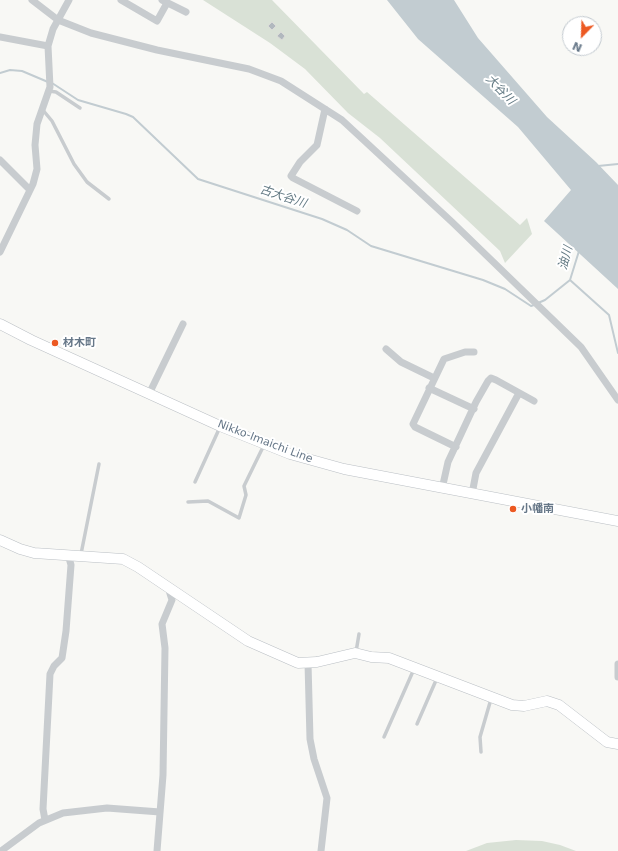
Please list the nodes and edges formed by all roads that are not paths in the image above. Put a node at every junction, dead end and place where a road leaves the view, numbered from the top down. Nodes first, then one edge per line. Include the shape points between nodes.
1 (32, 0) edge
2 (69, 0) edge
3 (121, 0) edge
4 (164, 2) edge
5 (186, 12) dead end
6 (58, 20) junction
7 (0, 37) edge
8 (48, 46) junction
9 (50, 89) junction
10 (80, 108) dead end
11 (42, 109) junction
12 (325, 109) junction
13 (0, 160) edge
14 (30, 190) junction
15 (109, 199) dead end
16 (358, 211) dead end
17 (0, 252) edge
18 (0, 324) edge
19 (182, 324) dead end
20 (386, 349) dead end
21 (474, 352) dead end
22 (434, 378) junction
23 (429, 388) junction
24 (520, 393) junction
25 (149, 394) junction
26 (618, 400) edge
27 (534, 401) dead end
28 (474, 409) junction
29 (220, 426) junction
30 (265, 444) junction
31 (456, 447) junction
32 (99, 464) dead end
33 (195, 482) dead end
34 (442, 489) junction
35 (472, 494) junction
36 (188, 502) dead end
37 (618, 521) edge
38 (0, 540) edge
39 (68, 554) junction
40 (80, 555) junction
41 (168, 587) junction
42 (359, 634) dead end
43 (355, 653) junction
44 (308, 663) junction
45 (414, 668) junction
46 (437, 677) junction
47 (491, 699) junction
48 (417, 724) dead end
49 (384, 737) dead end
50 (618, 744) edge
51 (481, 752) dead end
52 (160, 812) junction
53 (45, 820) junction
54 (0, 851) edge
55 (157, 851) edge
56 (321, 851) edge

1 - 6 street
2 - 6 street
3 - 4 street via 157,21
4 - 5 street
6 - 8 street
6 - 12 street via 129,44 249,69 281,81
7 - 8 street
8 - 9 street
9 - 10 lane
9 - 11 street
11 - 14 street via 37,124 35,145 37,169
11 - 15 lane via 52,121 74,164 87,182
12 - 16 street via 317,144 291,176
12 - 26 street via 353,129 542,308 581,347
13 - 14 street
14 - 17 street
18 - 25 street, Nikko-Imaichi Line
19 - 25 street
20 - 22 street via 401,362
21 - 22 street via 465,352 444,359
22 - 23 street
23 - 28 street
23 - 31 street via 413,424
24 - 27 street
24 - 28 street via 491,378
24 - 35 street via 476,474
25 - 29 street, Nikko-Imaichi Line
28 - 31 street
29 - 30 street, Nikko-Imaichi Line
29 - 33 lane
30 - 34 street, Nikko-Imaichi Line via 344,469
30 - 36 lane via 244,486 246,495 239,518 208,501
31 - 34 street via 448,462
32 - 40 lane
34 - 35 street, Nikko-Imaichi Line
35 - 37 street, Nikko-Imaichi Line
38 - 39 street via 34,553
39 - 40 street
39 - 53 street via 71,565 62,658 50,674 43,809
40 - 41 street via 123,559
41 - 44 street via 248,641 298,663
41 - 52 street via 172,600 162,624 163,774
42 - 43 lane
43 - 44 street
43 - 45 street via 389,658
44 - 56 street via 310,739 327,798
45 - 46 street
45 - 49 lane
46 - 47 street
46 - 48 lane
47 - 50 street via 512,705 524,706 547,701 559,705 607,742
47 - 51 lane via 480,737
52 - 53 street via 107,808 63,813
52 - 55 street
53 - 54 street

